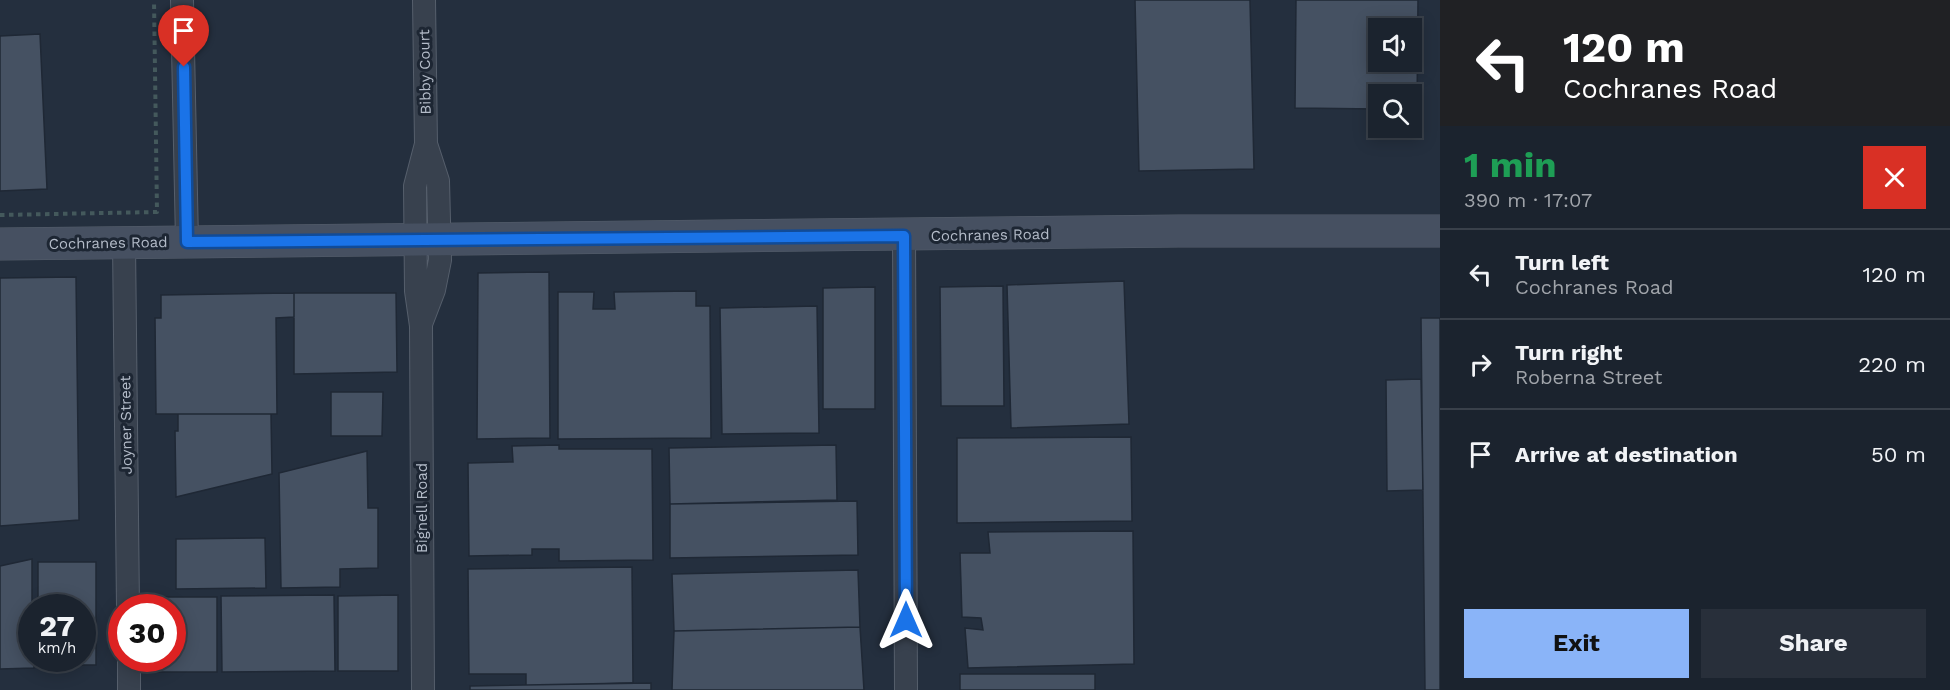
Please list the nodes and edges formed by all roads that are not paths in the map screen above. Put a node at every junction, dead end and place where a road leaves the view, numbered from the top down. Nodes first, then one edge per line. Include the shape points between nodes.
1 (182, 0) edge
2 (424, 0) edge
3 (1440, 231) edge
4 (904, 236) junction
5 (427, 240) junction
6 (187, 242) junction
7 (124, 243) junction
8 (0, 244) edge
9 (128, 594) edge
10 (129, 672) edge
11 (129, 690) edge
12 (423, 690) edge
13 (906, 690) edge

1 - 6 street
2 - 5 street, Bibby Court via 426,144 438,181
3 - 4 street, Cochranes Road
4 - 5 street, Cochranes Road
4 - 13 street
5 - 6 street, Cochranes Road
5 - 12 street, Bignell Road via 440,260 421,326
6 - 7 street, Cochranes Road
7 - 8 street, Cochranes Road
7 - 9 street, Joyner Street
10 - 11 street

